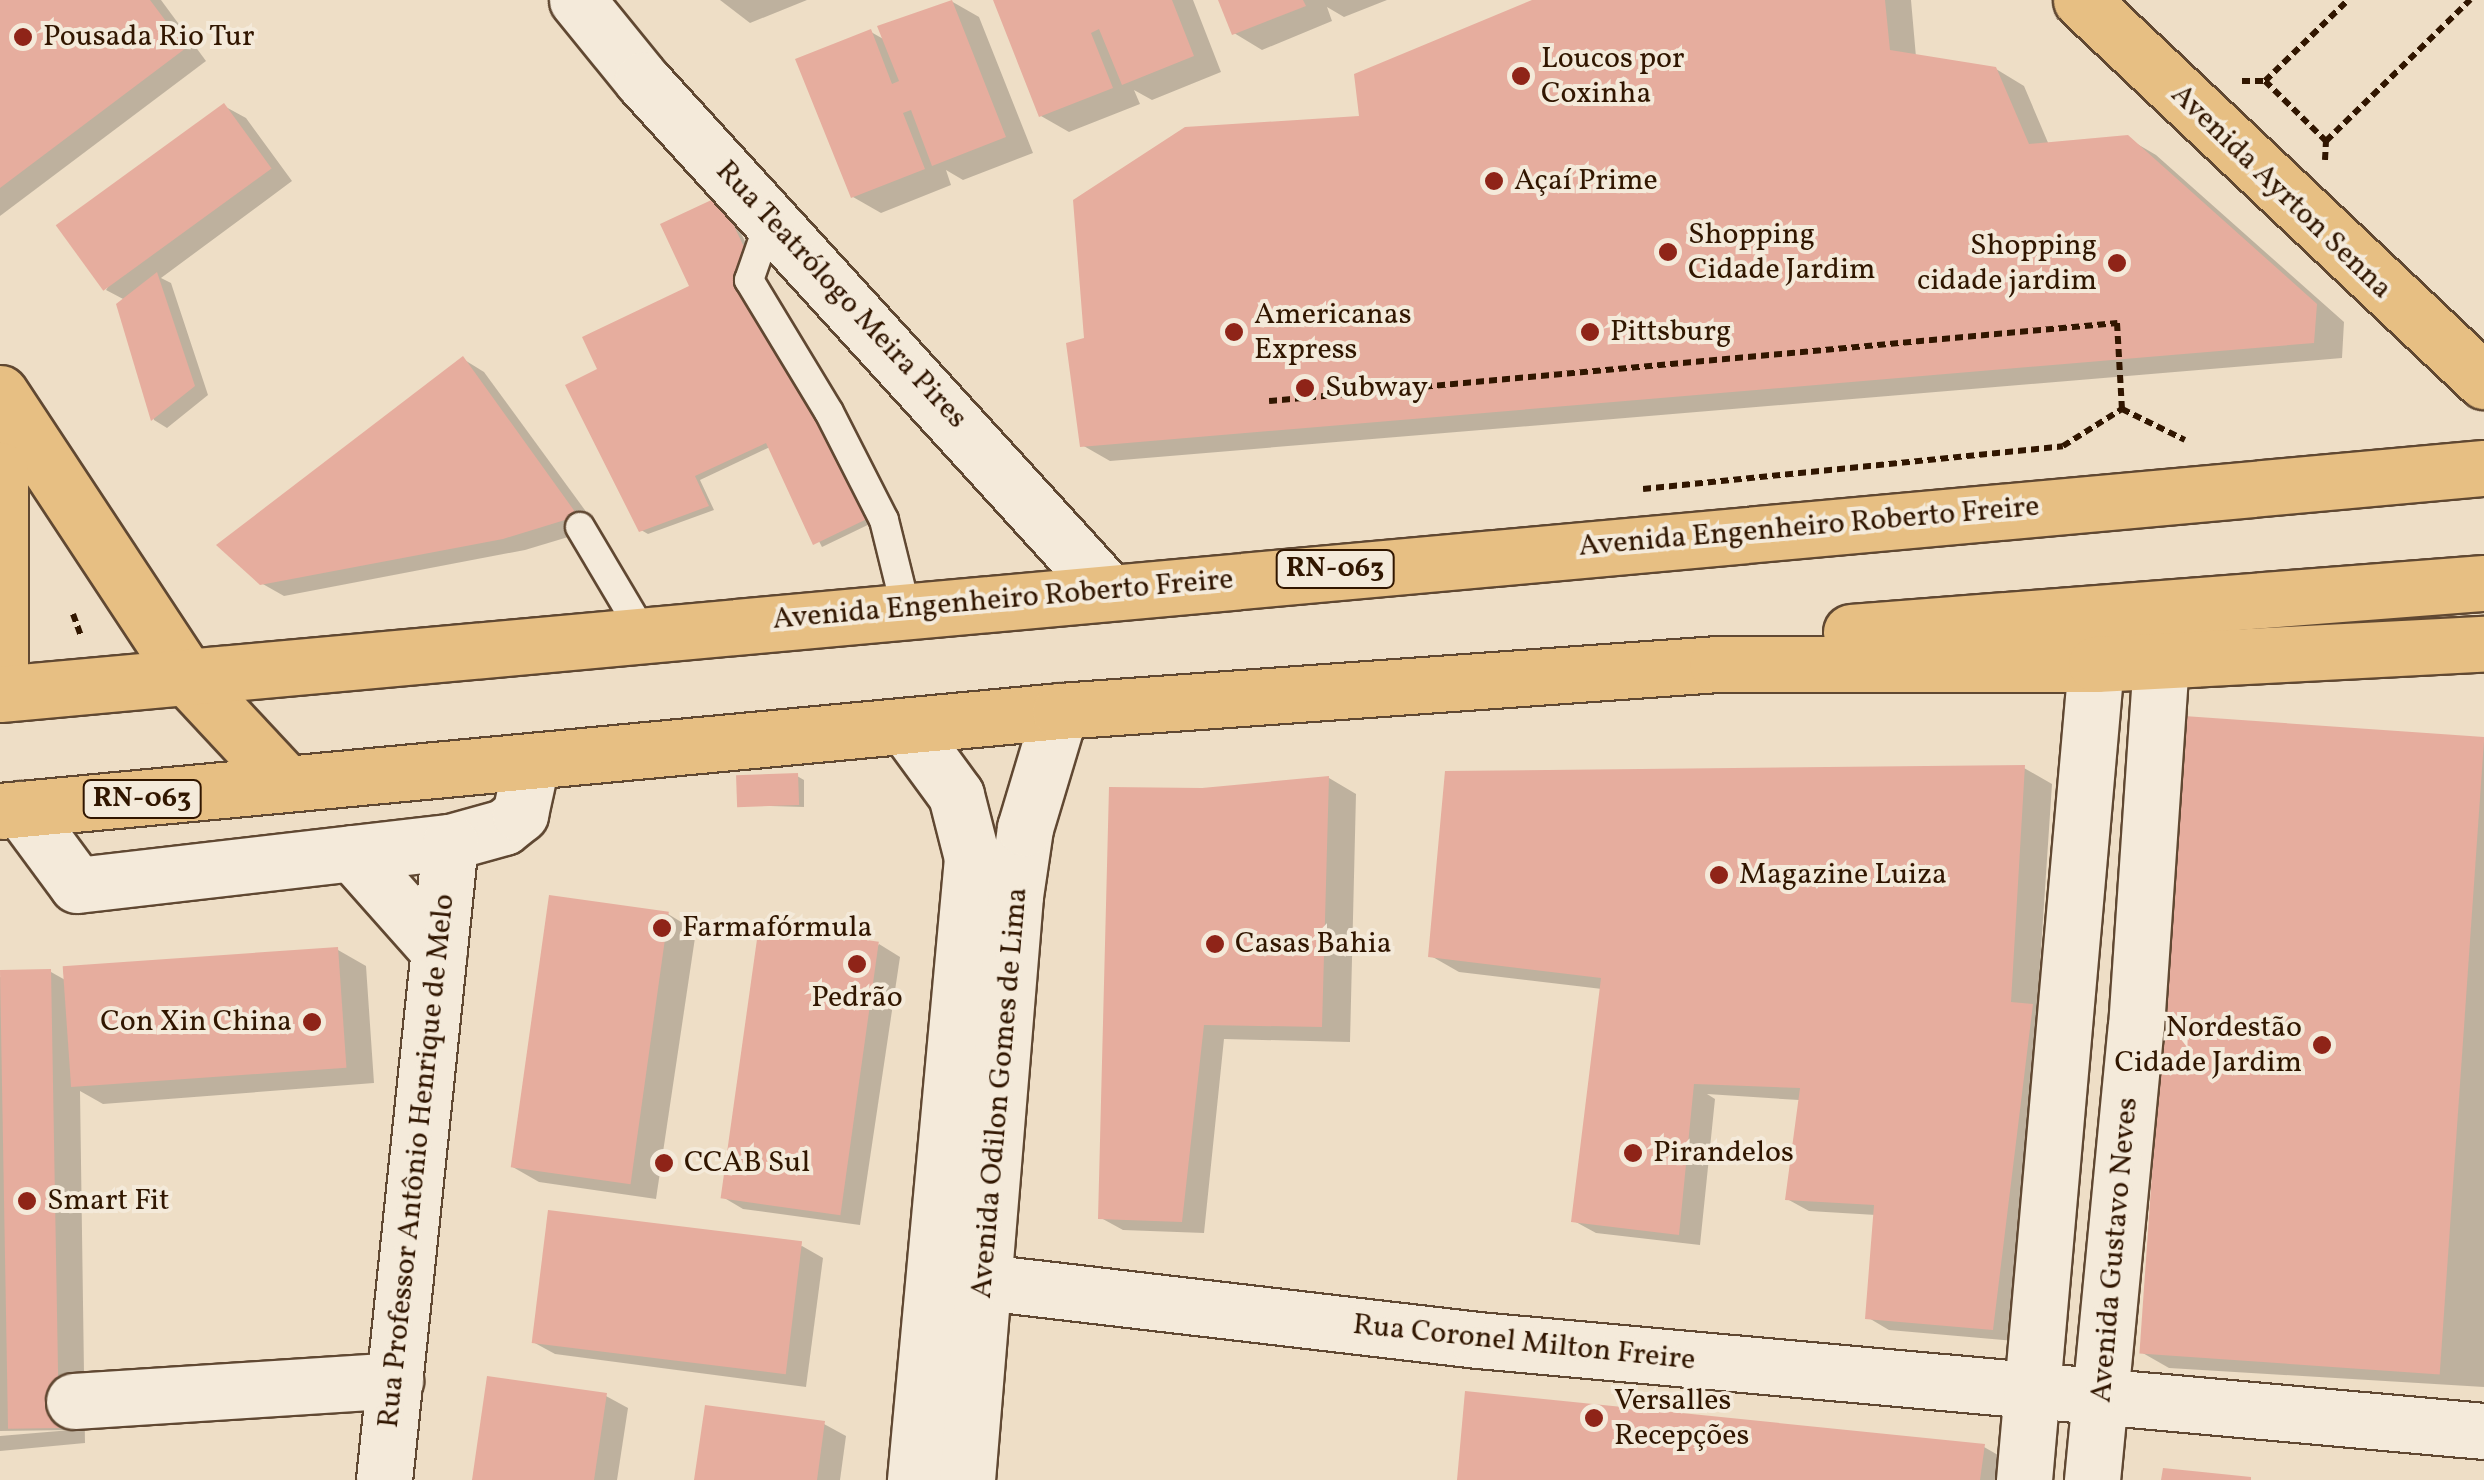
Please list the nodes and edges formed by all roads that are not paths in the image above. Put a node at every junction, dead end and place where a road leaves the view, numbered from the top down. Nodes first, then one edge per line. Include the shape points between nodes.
1 (578, 0) edge
2 (2082, 0) edge
3 (771, 217) junction
4 (2484, 380) edge
5 (0, 393) edge
6 (2484, 468) edge
7 (0, 470) edge
8 (580, 527) dead end
9 (2484, 583) edge
10 (1106, 590) junction
11 (906, 608) junction
12 (643, 633) junction
13 (2484, 644) edge
14 (2, 649) edge
15 (2161, 662) junction
16 (1717, 664) junction
17 (2096, 664) junction
18 (187, 677) junction
19 (0, 694) edge
20 (1060, 710) junction
21 (908, 728) junction
22 (531, 764) junction
23 (284, 781) junction
24 (10, 810) edge
25 (450, 842) junction
26 (352, 852) junction
27 (439, 951) junction
28 (2067, 1027) junction
29 (2136, 1028) junction
30 (984, 1282) junction
31 (394, 1380) junction
32 (2034, 1392) junction
33 (2102, 1398) junction
34 (74, 1401) dead end
35 (2484, 1431) edge
36 (384, 1480) edge
37 (915, 1480) edge
38 (967, 1480) edge
39 (2024, 1480) edge
40 (2092, 1480) edge

1 - 3 street, Rua Teatrólogo Meira Pires via 642,80
2 - 4 main road, Avenida Ayrton Senna
3 - 10 street, Rua Teatrólogo Meira Pires
3 - 11 lane via 749,280 829,412 884,520
5 - 18 main road
6 - 10 main road, Avenida Engenheiro Roberto Freire / RN-063
7 - 14 main road
8 - 12 lane
9 - 16 main road via 1855,631
10 - 11 main road, Avenida Engenheiro Roberto Freire / RN-063
11 - 12 main road, Avenida Engenheiro Roberto Freire / RN-063
12 - 18 main road, Avenida Engenheiro Roberto Freire / RN-063
13 - 15 main road, RN-063
15 - 17 main road, RN-063
15 - 29 street, Avenida Gustavo Neves
16 - 17 main road, RN-063
16 - 20 main road, RN-063
17 - 28 street
18 - 19 main road, Avenida Engenheiro Roberto Freire / RN-063
18 - 23 main road
20 - 21 main road, RN-063
20 - 30 street, Avenida Odilon Gomes de Lima via 1026,828 1015,896
21 - 22 main road, RN-063
21 - 37 street, Avenida Odilon Gomes de Lima via 956,795 972,858
22 - 23 main road, RN-063
22 - 25 street via 520,814 504,828
23 - 24 main road, RN-063
24 - 26 street via 77,885
25 - 26 street
25 - 27 street, Rua Professor Antônio Henrique de Melo
26 - 27 street
27 - 31 street, Rua Professor Antônio Henrique de Melo
28 - 29 street
28 - 32 street
29 - 33 street, Avenida Gustavo Neves
30 - 32 street, Rua Coronel Milton Freire via 1478,1340
30 - 38 street, Avenida Odilon Gomes de Lima
31 - 34 street
31 - 36 street, Rua Professor Antônio Henrique de Melo
32 - 33 street, Rua Coronel Milton Freire
32 - 39 street
33 - 35 street, Rua Coronel Milton Freire
33 - 40 street, Avenida Gustavo Neves

